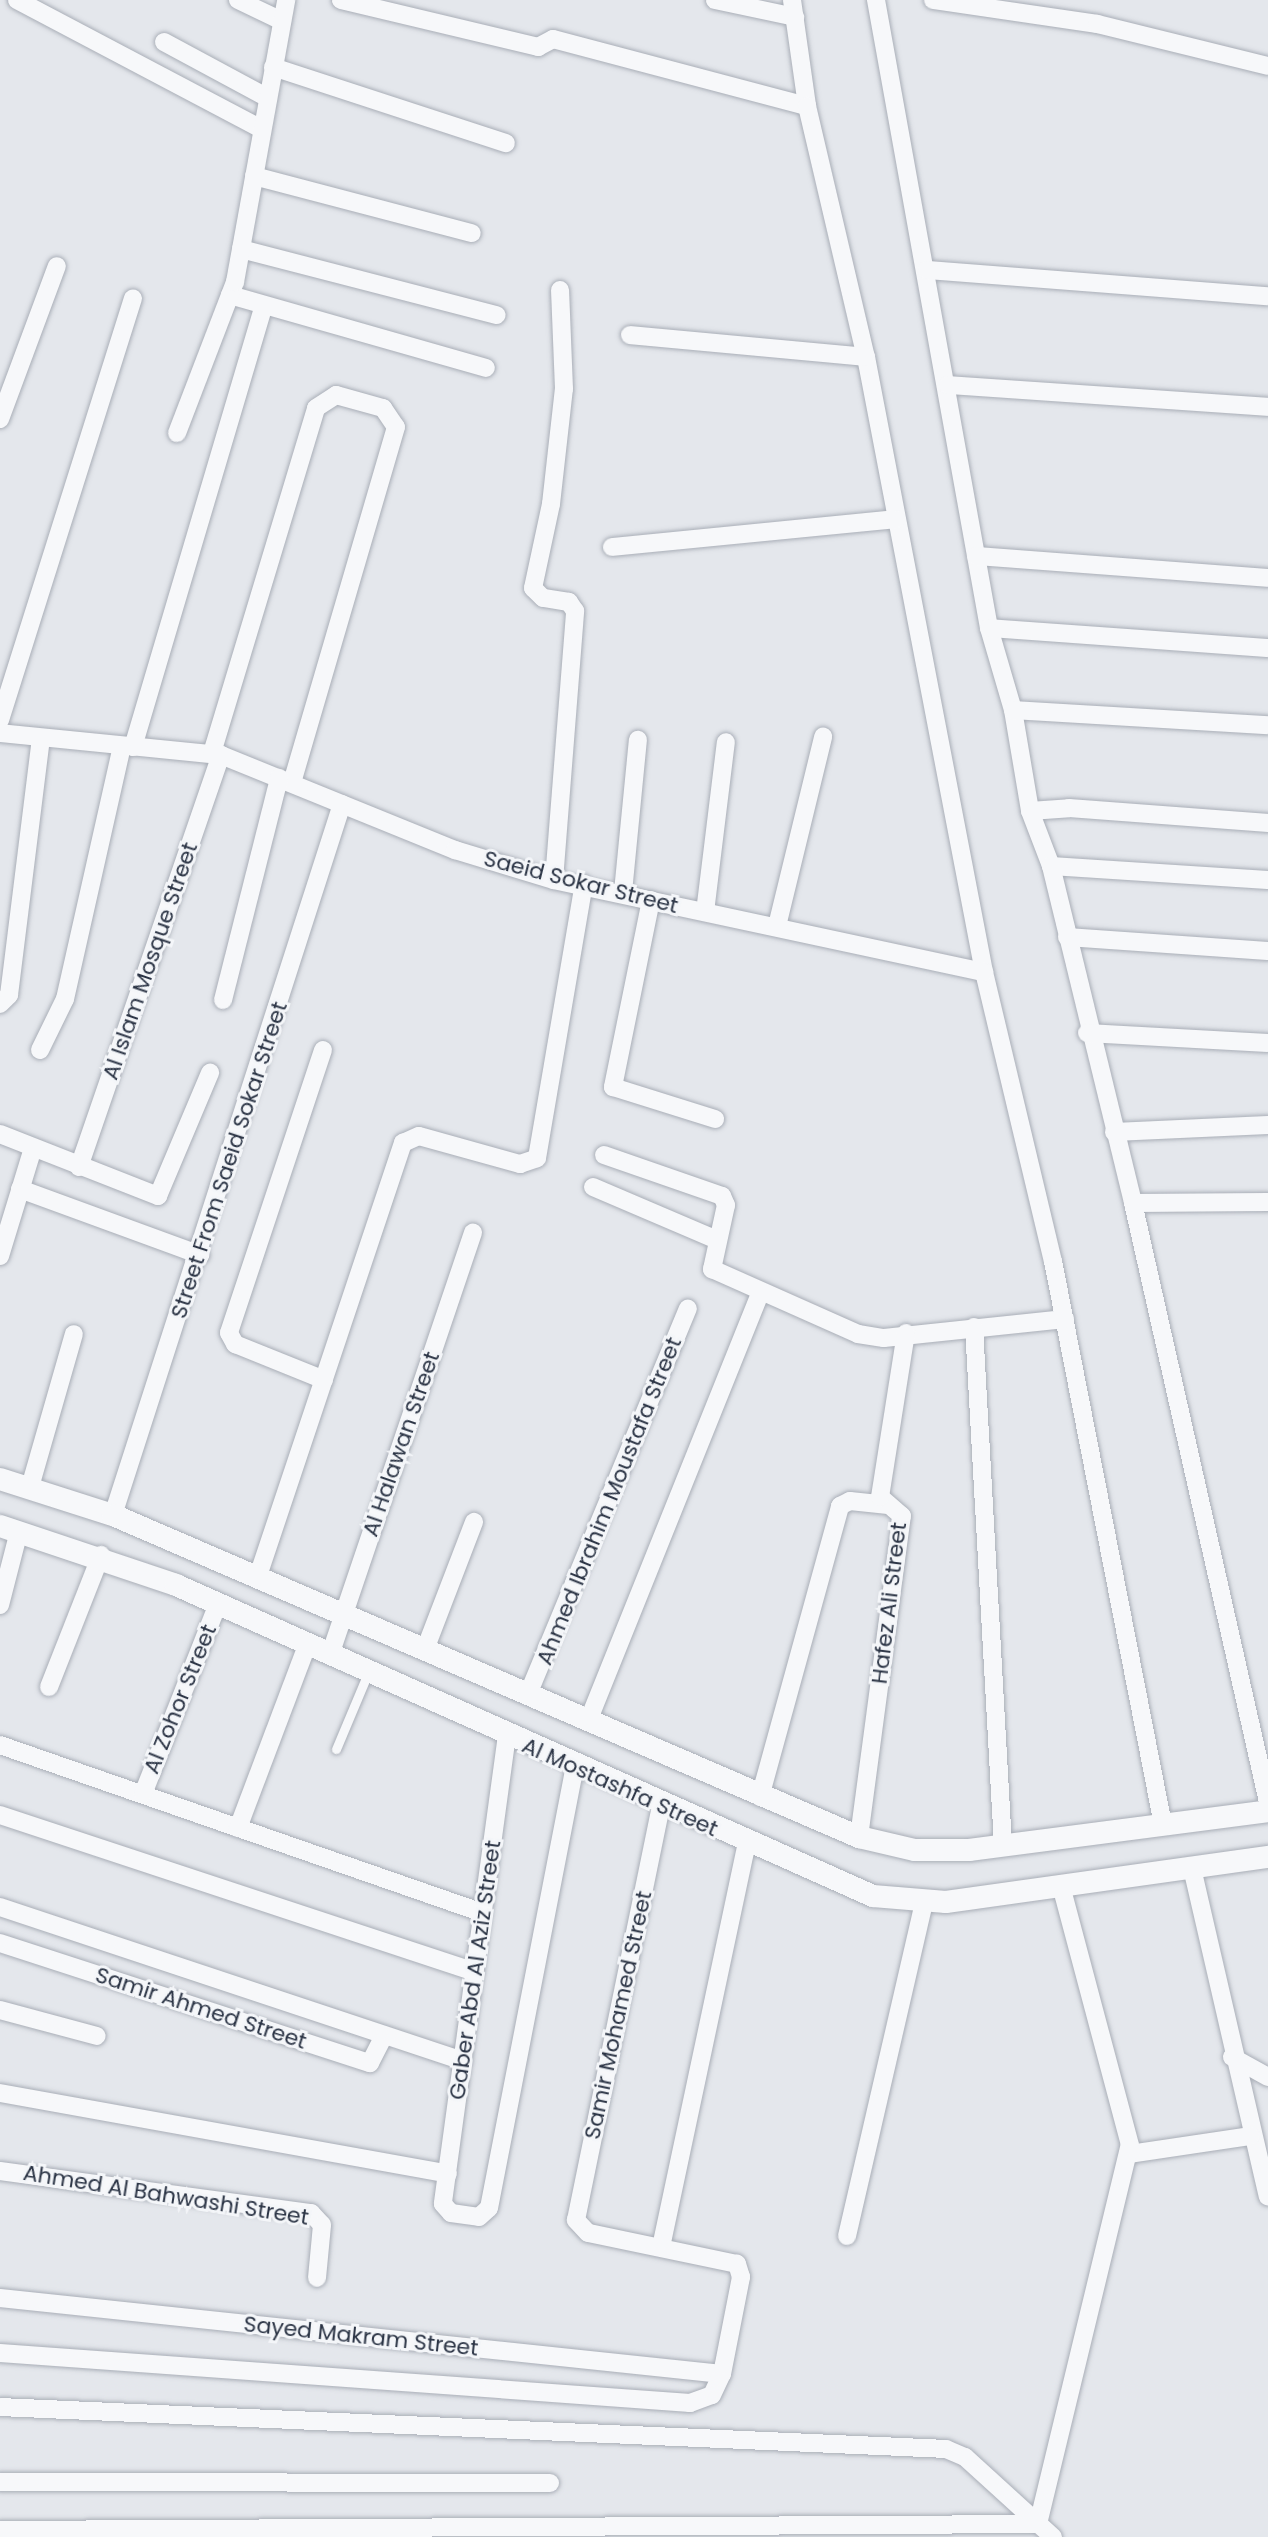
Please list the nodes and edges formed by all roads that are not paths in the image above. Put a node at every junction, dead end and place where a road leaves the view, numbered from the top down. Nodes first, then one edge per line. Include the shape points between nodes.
1 (17, 0) edge
2 (238, 0) edge
3 (286, 0) edge
4 (341, 0) edge
5 (715, 0) edge
6 (876, 0) edge
7 (933, 0) edge
8 (794, 8) edge
9 (282, 21) junction
10 (164, 42) dead end
11 (1268, 66) edge
12 (273, 67) junction
13 (266, 97) junction
14 (807, 106) junction
15 (262, 129) junction
16 (506, 143) dead end
17 (254, 176) junction
18 (472, 233) dead end
19 (241, 249) junction
20 (57, 266) dead end
21 (927, 270) junction
22 (560, 290) dead end
23 (230, 295) junction
24 (1268, 296) edge
25 (133, 299) dead end
26 (264, 306) junction
27 (497, 315) dead end
28 (630, 335) dead end
29 (866, 357) junction
30 (486, 368) dead end
31 (948, 385) junction
32 (1268, 407) edge
33 (0, 419) edge
34 (177, 433) dead end
35 (896, 519) junction
36 (612, 547) dead end
37 (976, 556) junction
38 (1268, 578) edge
39 (989, 628) junction
40 (1268, 648) edge
41 (1013, 710) junction
42 (0, 720) edge
43 (1268, 725) edge
44 (0, 733) edge
45 (823, 737) dead end
46 (41, 738) junction
47 (638, 740) dead end
48 (726, 742) dead end
49 (127, 746) junction
50 (216, 754) junction
51 (286, 780) junction
52 (342, 804) junction
53 (1030, 811) junction
54 (1268, 823) edge
55 (1051, 866) junction
56 (554, 880) junction
57 (1268, 880) edge
58 (584, 884) junction
59 (623, 892) junction
60 (651, 900) junction
61 (705, 912) junction
62 (777, 926) junction
63 (1067, 937) junction
64 (1268, 951) edge
65 (984, 972) junction
66 (223, 1000) dead end
67 (0, 1004) edge
68 (1087, 1033) junction
69 (1268, 1043) edge
70 (40, 1050) dead end
71 (323, 1050) dead end
72 (210, 1073) dead end
73 (715, 1119) dead end
74 (1268, 1125) edge
75 (1114, 1132) junction
76 (0, 1134) edge
77 (33, 1148) junction
78 (604, 1155) dead end
79 (79, 1167) junction
80 (593, 1187) dead end
81 (20, 1189) junction
82 (1268, 1202) edge
83 (1133, 1203) junction
84 (4, 1228) edge
85 (473, 1233) dead end
86 (715, 1239) junction
87 (200, 1255) junction
88 (0, 1256) edge
89 (761, 1291) junction
90 (688, 1309) dead end
91 (1065, 1319) junction
92 (974, 1327) junction
93 (906, 1333) junction
94 (74, 1334) dead end
95 (324, 1380) junction
96 (0, 1479) edge
97 (30, 1487) junction
98 (886, 1505) junction
99 (113, 1515) junction
100 (474, 1522) dead end
101 (10, 1528) edge
102 (101, 1555) junction
103 (258, 1576) junction
104 (218, 1604) junction
105 (0, 1605) edge
106 (345, 1612) junction
107 (307, 1645) junction
108 (426, 1647) junction
109 (330, 1655) junction
110 (368, 1673) junction
111 (49, 1687) dead end
112 (529, 1692) junction
113 (589, 1719) junction
114 (507, 1735) junction
115 (0, 1745) edge
116 (336, 1749) dead end
117 (575, 1766) junction
118 (143, 1794) junction
119 (760, 1797) junction
120 (1268, 1802) edge
121 (661, 1805) junction
122 (1268, 1811) edge
123 (0, 1815) edge
124 (1163, 1825) junction
125 (238, 1828) junction
126 (859, 1837) junction
127 (747, 1844) junction
128 (1003, 1846) junction
129 (1268, 1857) edge
130 (1192, 1868) junction
131 (1061, 1886) junction
132 (924, 1903) junction
133 (0, 1907) edge
134 (483, 1913) junction
135 (0, 1943) edge
136 (475, 1972) junction
137 (0, 2010) edge
138 (384, 2035) junction
139 (97, 2036) dead end
140 (1232, 2057) junction
141 (463, 2061) junction
142 (1268, 2077) edge
143 (0, 2093) edge
144 (1251, 2136) junction
145 (1129, 2154) junction
146 (0, 2171) edge
147 (448, 2174) junction
148 (1268, 2196) edge
149 (847, 2236) dead end
150 (661, 2247) junction
151 (317, 2278) dead end
152 (0, 2298) edge
153 (0, 2353) edge
154 (722, 2374) junction
155 (0, 2407) edge
156 (0, 2482) edge
157 (550, 2483) dead end
158 (1038, 2524) junction
159 (0, 2530) edge
160 (1053, 2537) edge

1 - 15 street
2 - 9 street
3 - 9 street
4 - 14 street via 538,47 553,39
5 - 8 street
6 - 21 street
7 - 11 street via 1097,24
8 - 14 street
9 - 12 street
10 - 13 street
12 - 13 street
12 - 16 street
13 - 15 street
14 - 29 street
15 - 17 street
17 - 18 street
17 - 19 street
19 - 23 street
19 - 27 street
20 - 33 street
21 - 24 street
21 - 31 street
22 - 56 street via 564,389 551,504 533,588 575,611
23 - 26 street
23 - 34 street
25 - 42 street
26 - 30 street
26 - 49 street
28 - 29 street
29 - 35 street
31 - 32 street
31 - 37 street
35 - 36 street
35 - 65 street
37 - 38 street
37 - 39 street
39 - 40 street
39 - 41 street
41 - 43 street
41 - 53 street
44 - 46 street, Saeid Sokar Street
45 - 62 street
46 - 49 street, Saeid Sokar Street
46 - 67 street via 9,995
47 - 59 street
48 - 61 street
49 - 50 street, Saeid Sokar Street
49 - 70 street via 65,999
50 - 51 street, Saeid Sokar Street
50 - 51 street, Al Islam Mosque Street via 316,408 336,395 383,408 396,427
50 - 79 street, Al Islam Mosque Street
51 - 52 street, Saeid Sokar Street
51 - 66 street
52 - 56 street, Saeid Sokar Street via 455,850
52 - 87 street, Street From Saeid Sokar Street
53 - 54 street via 1069,808
53 - 55 street
55 - 57 street
55 - 63 street
56 - 58 street, Saeid Sokar Street
58 - 59 street, Saeid Sokar Street
58 - 95 street via 537,1158 520,1164 419,1136 403,1143
59 - 60 street, Saeid Sokar Street
60 - 61 street, Saeid Sokar Street
60 - 73 street via 613,1087
61 - 62 street, Saeid Sokar Street
62 - 65 street, Saeid Sokar Street
63 - 64 street
63 - 68 street
65 - 91 street
68 - 69 street
68 - 75 street
71 - 95 street via 229,1340
72 - 79 street via 161,1194
74 - 75 street
75 - 83 street
76 - 77 street
77 - 79 street
77 - 81 street
78 - 86 street via 719,1194 726,1205
80 - 86 street
81 - 84 street
81 - 87 street
82 - 83 street
83 - 120 street
84 - 88 street
85 - 106 street, Al Halawan Street
86 - 89 street via 712,1269
87 - 99 street, Street From Saeid Sokar Street
89 - 93 street via 858,1334
89 - 113 street
90 - 112 street, Ahmed Ibrahim Moustafa Street
91 - 92 street
91 - 124 street
92 - 93 street
92 - 128 street
93 - 98 street, Hafez Ali Street via 880,1497
94 - 97 street
95 - 103 street
96 - 97 street
97 - 99 street
98 - 119 street via 850,1501 840,1506
98 - 126 street, Hafez Ali Street via 902,1516
99 - 103 street
100 - 108 street
101 - 102 street, Al Mostashfa Street
101 - 105 street
102 - 104 street, Al Mostashfa Street
102 - 111 street
103 - 106 street
104 - 107 street, Al Mostashfa Street
104 - 118 street, Al Zohor Street
106 - 108 street
106 - 109 street, Al Halawan Street
107 - 109 street, Al Mostashfa Street
107 - 125 street
108 - 112 street
109 - 110 street, Al Mostashfa Street
110 - 114 street, Al Mostashfa Street
110 - 116 lane
112 - 113 street
113 - 119 street
114 - 117 street, Al Mostashfa Street
114 - 134 street, Gaber Abd Al Aziz Street
115 - 118 street
117 - 121 street, Al Mostashfa Street
117 - 147 street, Gaber Abd Al Aziz Street via 489,2208 479,2217 451,2213 443,2204
118 - 125 street
119 - 126 street
121 - 127 street, Al Mostashfa Street
121 - 150 street, Samir Mohamed Street via 578,2225 588,2233
122 - 124 street
123 - 136 street
124 - 128 street
125 - 134 street
126 - 128 street via 915,1850
127 - 132 street, Al Mostashfa Street via 841,1887
127 - 150 street
129 - 130 street, Al Mostashfa Street
130 - 131 street, Al Mostashfa Street
130 - 140 street
131 - 132 street, Al Mostashfa Street
131 - 145 street via 1130,2132
132 - 149 street
133 - 138 street
134 - 136 street, Gaber Abd Al Aziz Street
135 - 138 street, Samir Ahmed Street via 370,2063
136 - 141 street, Gaber Abd Al Aziz Street
137 - 139 street
138 - 141 street
140 - 142 street
140 - 144 street
141 - 147 street, Gaber Abd Al Aziz Street
143 - 147 street
144 - 145 street
144 - 148 street
145 - 158 street
146 - 151 street, Ahmed Al Bahwashi Street via 311,2213 322,2225
150 - 154 street via 733,2261 741,2268
152 - 154 street, Sayed Makram Street
153 - 154 street via 690,2403 712,2395
155 - 158 street via 946,2449 974,2465
156 - 157 street
158 - 159 street
158 - 160 street

